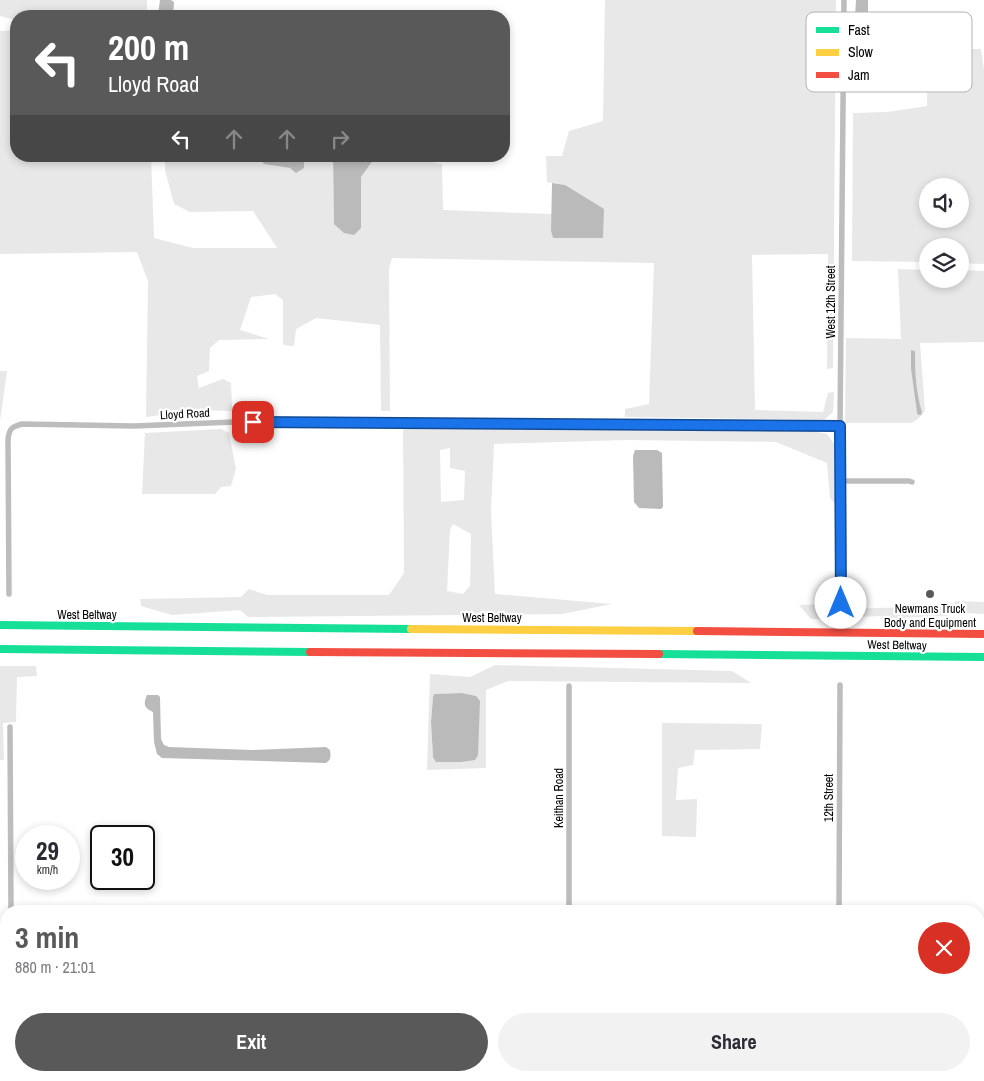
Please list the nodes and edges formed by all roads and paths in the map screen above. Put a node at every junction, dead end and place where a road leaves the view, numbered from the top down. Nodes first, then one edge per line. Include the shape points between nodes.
1 (843, 92) edge
2 (840, 426) junction
3 (841, 481) junction
4 (912, 482) dead end
5 (8, 594) dead end
6 (841, 603) dead end
7 (0, 625) edge
8 (984, 634) edge
9 (0, 649) edge
10 (984, 657) edge
11 (840, 685) dead end
12 (570, 686) dead end
13 (10, 727) dead end
14 (11, 905) edge
15 (569, 905) edge
16 (839, 905) edge

1 - 2 street, West 12th Street
2 - 3 street, West 12th Street
2 - 5 street, Lloyd Road via 234,422 134,426 22,424 8,434
3 - 4 street
3 - 6 street, West 12th Street
7 - 8 main road, West Beltway
9 - 10 main road, West Beltway
11 - 16 street, 12th Street
12 - 15 street, Keithan Road
13 - 14 street

